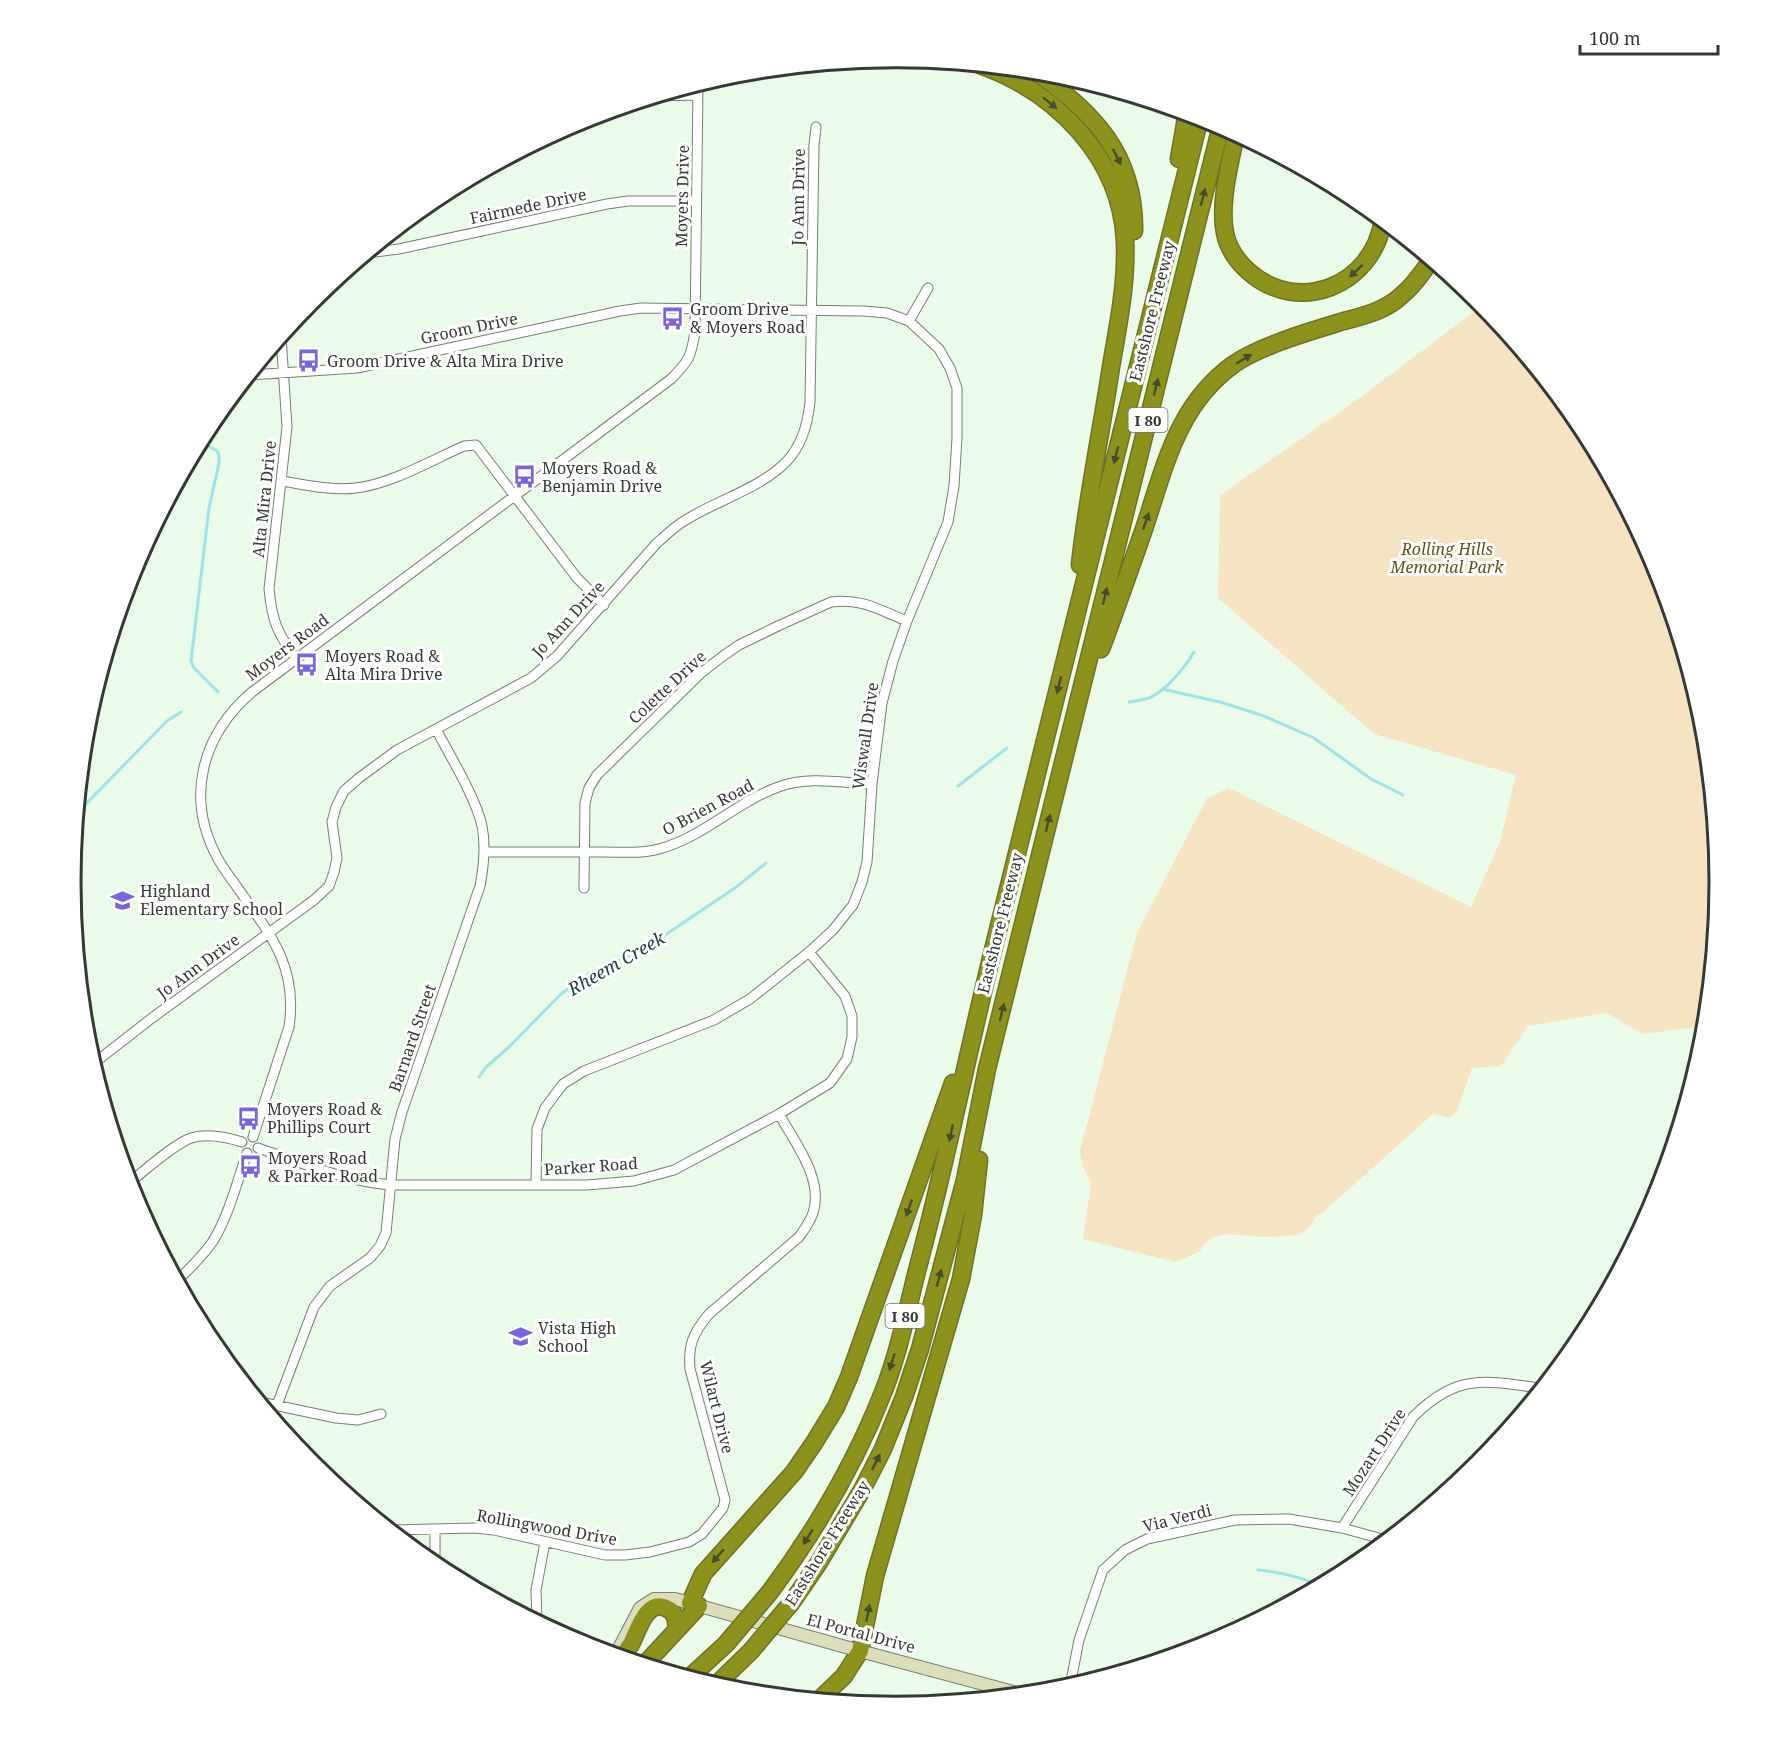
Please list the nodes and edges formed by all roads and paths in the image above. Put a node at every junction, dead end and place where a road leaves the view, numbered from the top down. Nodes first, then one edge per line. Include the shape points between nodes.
1 (1003, 74) edge
2 (1050, 82) edge
3 (698, 92) edge
4 (683, 95) edge
5 (698, 95) junction
6 (1186, 121) edge
7 (1198, 126) edge
8 (816, 127) dead end
9 (1219, 134) edge
10 (1235, 142) edge
11 (696, 201) junction
12 (1381, 229) edge
13 (381, 251) edge
14 (1424, 263) edge
15 (1427, 265) edge
16 (1417, 277) junction
17 (928, 288) dead end
18 (1156, 296) junction
19 (696, 309) junction
20 (1121, 309) junction
21 (812, 310) junction
22 (909, 321) junction
23 (282, 346) edge
24 (284, 373) junction
25 (259, 374) edge
26 (282, 481) junction
27 (514, 497) junction
28 (604, 604) junction
29 (907, 621) junction
30 (1073, 629) junction
31 (297, 659) junction
32 (1075, 714) junction
33 (436, 729) junction
34 (872, 784) junction
35 (485, 852) junction
36 (584, 852) junction
37 (584, 888) dead end
38 (269, 932) junction
39 (809, 952) junction
40 (977, 1014) junction
41 (101, 1058) edge
42 (987, 1069) junction
43 (779, 1114) junction
44 (253, 1137) junction
45 (242, 1142) junction
46 (258, 1148) junction
47 (247, 1153) junction
48 (137, 1177) edge
49 (391, 1185) junction
50 (536, 1185) junction
51 (183, 1275) edge
52 (1532, 1387) edge
53 (271, 1404) edge
54 (277, 1405) junction
55 (381, 1414) dead end
56 (1342, 1528) junction
57 (435, 1529) junction
58 (403, 1530) edge
59 (1376, 1537) edge
60 (545, 1542) junction
61 (435, 1552) edge
62 (625, 1555) joint
63 (694, 1604) junction
64 (537, 1613) edge
65 (676, 1630) junction
66 (620, 1647) edge
67 (627, 1650) edge
68 (860, 1651) junction
69 (651, 1658) edge
70 (697, 1671) edge
71 (1072, 1676) edge
72 (723, 1677) edge
73 (1002, 1689) edge
74 (827, 1693) edge

1 -> 20 highway via 1046,99 1073,124 1103,166 1119,202 1125,240
2 -> 20 highway via 1086,112 1125,174 1134,239
3 - 5 street, Moyers Drive
4 - 5 street
5 - 11 street, Moyers Drive
6 - 18 highway
7 - 18 highway, Eastshore Freeway / I 80
8 - 21 street, Jo Ann Drive
32 -> 9 highway, Eastshore Freeway / I 80
12 -> 10 highway via 1370,256 1341,284 1312,292 1266,285 1235,257 1225,233 1224,205
11 - 13 street, Fairmede Drive via 607,204
11 - 19 street, Moyers Drive
14 - 16 highway
15 - 16 highway
32 -> 16 highway via 1118,606 1173,445 1196,400 1222,373 1248,356 1377,310 1402,296
17 - 22 street
18 -> 30 highway, Eastshore Freeway / I 80
19 - 21 street, Wiswall Drive
19 - 24 street, Groom Drive via 620,311 357,368
19 - 27 street, Moyers Road via 687,364
20 - 30 highway via 1084,532
21 - 22 street, Wiswall Drive via 887,313
21 - 28 street, Jo Ann Drive via 808,421 789,459 758,482 669,532
22 - 29 street, Wiswall Drive via 939,349 950,368 957,388 957,438 948,522
23 - 24 street, Alta Mira Drive
24 - 25 street, Groom Drive
24 - 26 street, Alta Mira Drive via 287,427
26 - 27 street via 354,489 384,482 464,446 476,445
26 - 31 street, Alta Mira Drive via 269,589 277,630
27 - 28 street via 577,578
27 - 31 street, Moyers Road
28 - 33 street, Jo Ann Drive via 557,656 531,678
29 - 34 street, Wiswall Drive via 882,703
29 - 36 street, Colette Drive via 862,602 831,602 723,656 597,775 585,803
30 -> 40 highway, Eastshore Freeway / I 80
31 - 38 street, Moyers Road via 252,692 226,719 211,745 200,791 204,825 217,858
42 -> 32 highway, Eastshore Freeway / I 80
33 - 35 street, Barnard Street via 482,824
33 - 38 street, Jo Ann Drive via 397,750 344,791 332,822 337,858 328,886
34 - 36 street, O Brien Road via 822,781 783,785 674,844 656,850
34 - 39 street, Wiswall Drive via 867,862 859,890 853,905 833,930
35 - 36 street, O Brien Road
35 - 49 street, Barnard Street via 480,886 402,1112
36 - 37 street, Colette Drive
38 - 41 street, Jo Ann Drive
38 - 44 street, Moyers Road via 286,967 291,1012
39 - 43 street, Parker Road via 845,996 852,1016 852,1037 847,1059 830,1083
39 - 50 street, Wiswall Drive via 750,999 714,1020 584,1071 564,1084 544,1108 537,1129
40 -> 63 highway via 836,1407 794,1472 703,1574
40 -> 70 highway, Eastshore Freeway / I 80, bridge via 941,1178 885,1387 842,1481 796,1557 726,1644
68 -> 42 highway via 875,1576 962,1279 973,1215
72 -> 42 highway, Eastshore Freeway / I 80, bridge via 792,1602 883,1449 920,1349 965,1180
43 - 50 street, Parker Road via 674,1170 644,1179
43 - 62 street, Wilart Drive via 812,1174 816,1195 813,1213 798,1237 709,1314 692,1339 689,1354 724,1492 723,1508 702,1534 689,1542
44 - 45 street
44 - 46 street
45 - 47 street
45 - 48 street via 217,1136 191,1138
46 - 47 street
46 - 49 street, Parker Road via 342,1178
47 - 51 street via 225,1219 212,1242
49 - 50 street, Parker Road
49 - 54 street, Barnard Street via 386,1233 380,1246 370,1258 330,1286 314,1307
52 - 56 street, Mozart Drive via 1474,1383 1427,1404 1413,1417
53 - 54 street
54 - 55 street via 358,1420
56 - 59 street, Via Verdi
56 - 71 street, Via Verdi via 1289,1519 1235,1520 1147,1539 1125,1550 1103,1570 1079,1640
57 - 58 street, Rollingwood Drive
57 - 60 street, Rollingwood Drive via 494,1530
57 - 61 street
60 - 62 street, Rollingwood Drive via 605,1555
60 - 64 street via 536,1590
63 - 65 highway
63 - 66 main road, El Portal Drive via 654,1599 640,1608
63 - 68 main road, El Portal Drive
65 - 67 highway via 672,1612 661,1607 652,1609
65 - 69 highway
68 - 73 main road, El Portal Drive
68 - 74 highway via 844,1676

